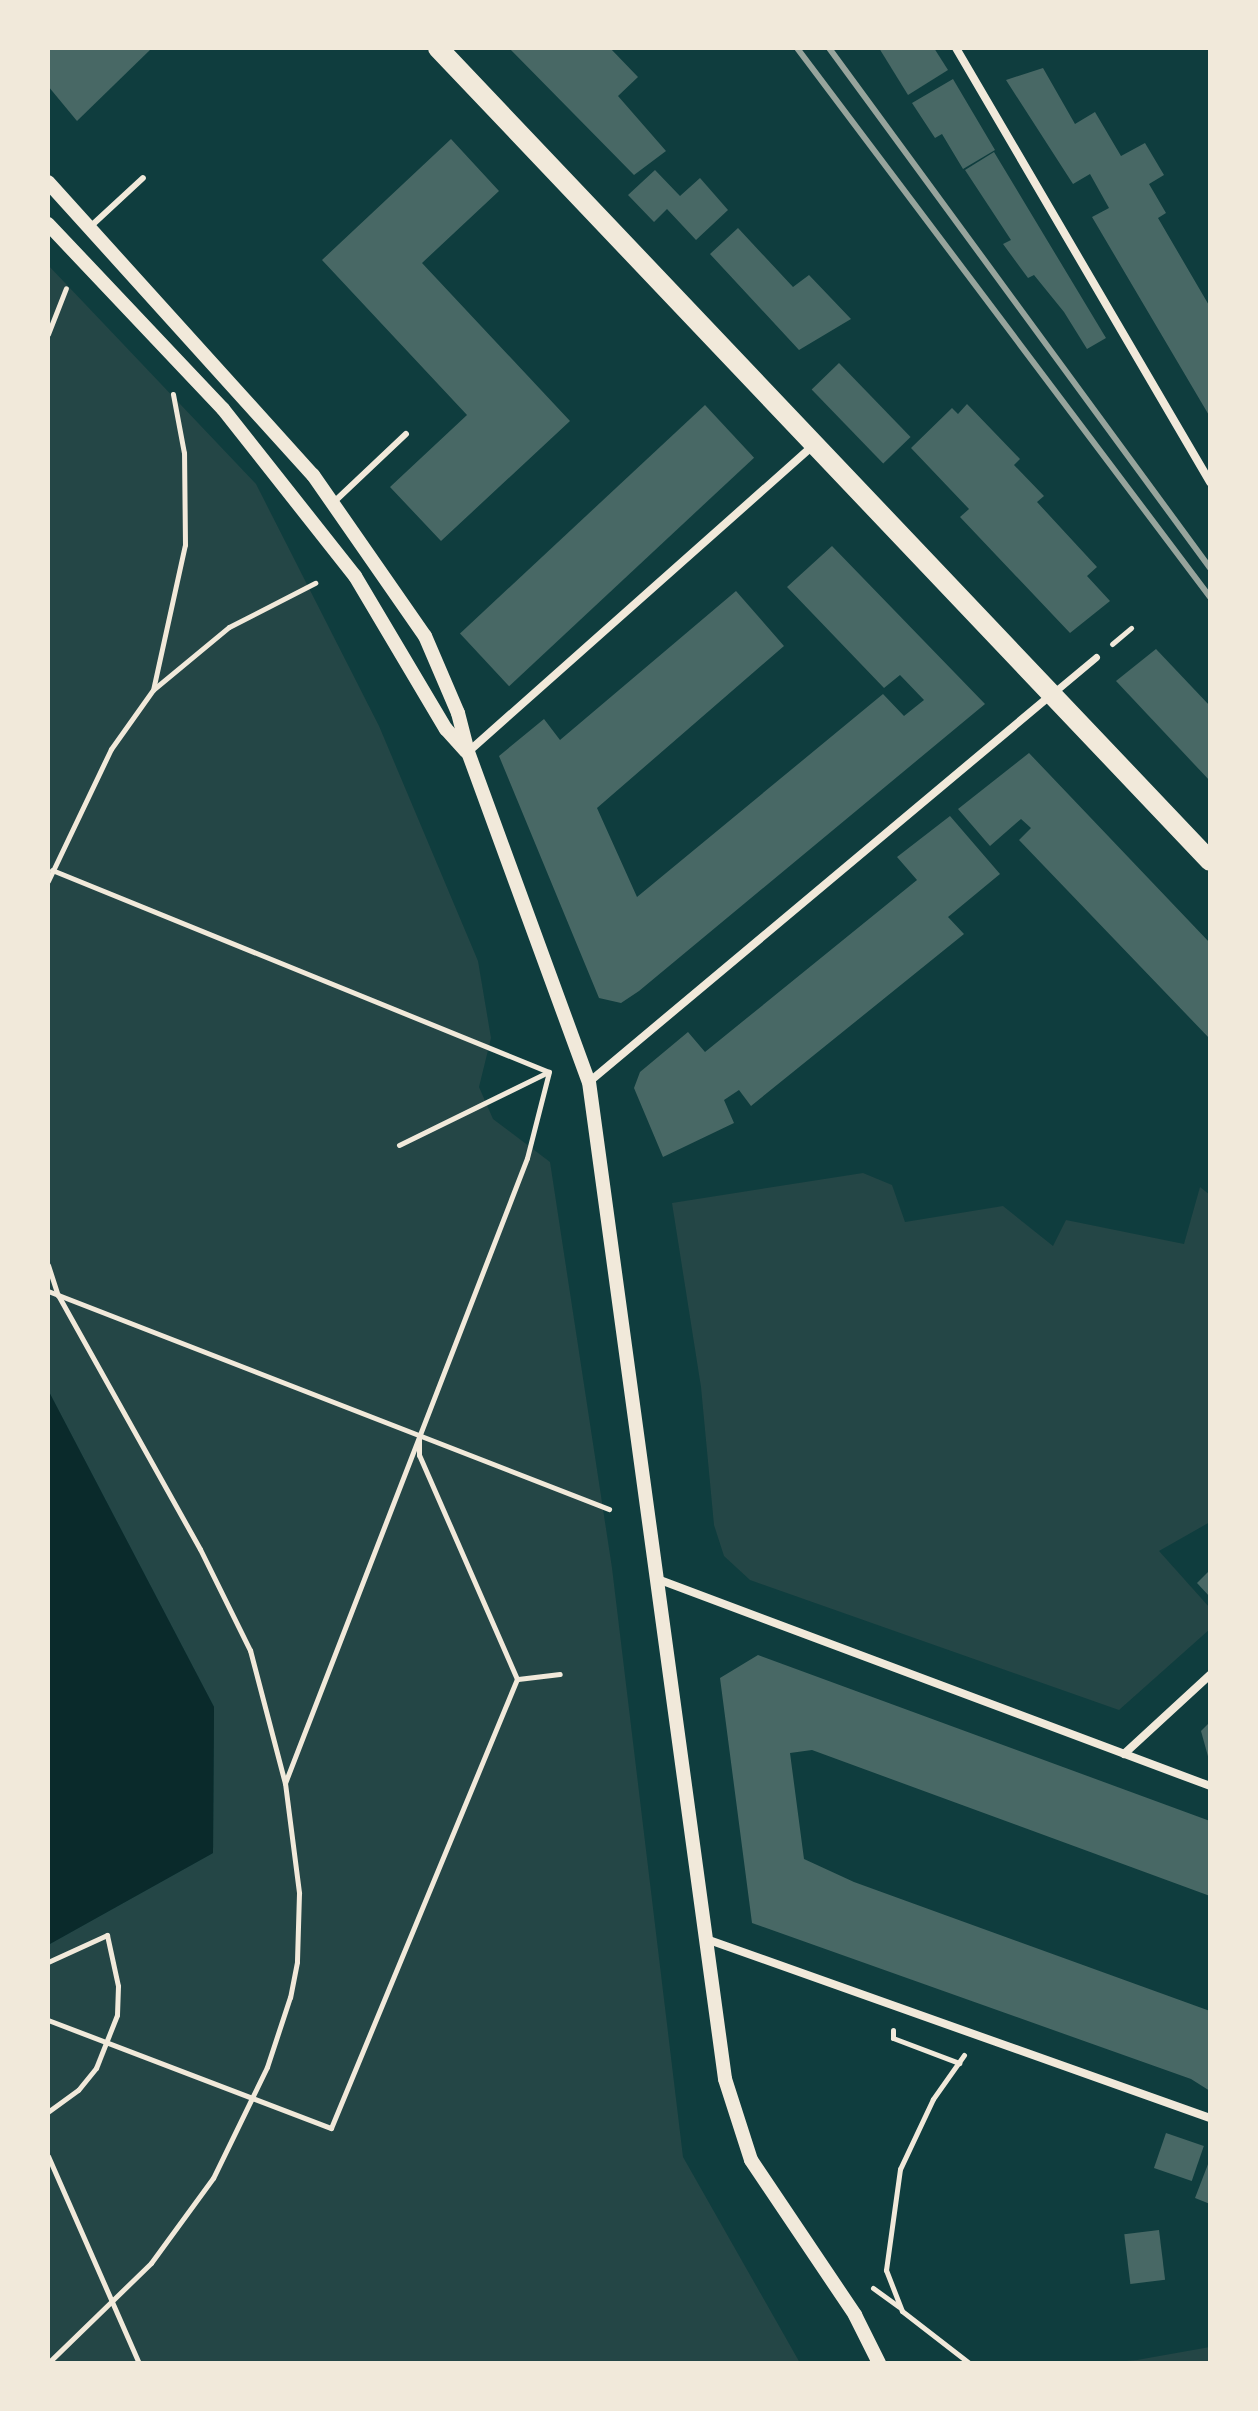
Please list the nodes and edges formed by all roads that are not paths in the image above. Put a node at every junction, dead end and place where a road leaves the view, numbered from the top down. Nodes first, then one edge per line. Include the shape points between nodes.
1 (438, 48) edge
2 (956, 48) edge
3 (143, 178) dead end
4 (48, 182) edge
5 (48, 224) edge
6 (90, 227) junction
7 (406, 434) dead end
8 (815, 445) junction
9 (1210, 482) edge
10 (334, 502) junction
11 (1096, 657) dead end
12 (1052, 695) junction
13 (468, 752) junction
14 (1210, 861) edge
15 (589, 1082) junction
16 (660, 1580) junction
17 (1210, 1675) edge
18 (1124, 1754) junction
19 (1210, 1786) edge
20 (709, 1940) junction
21 (1210, 2118) edge
22 (879, 2363) edge

1 - 8 main road
2 - 9 street
3 - 6 lane
4 - 6 street
5 - 13 street via 223,409 346,564 446,729
6 - 10 street
7 - 10 lane
8 - 12 main road
8 - 13 street
10 - 13 street via 425,636 458,713
11 - 12 street
12 - 14 main road
12 - 15 street
13 - 15 street
15 - 16 street
16 - 18 street
16 - 20 street
17 - 18 street
18 - 19 street
20 - 21 street
20 - 22 street via 725,2079 751,2160 855,2315

